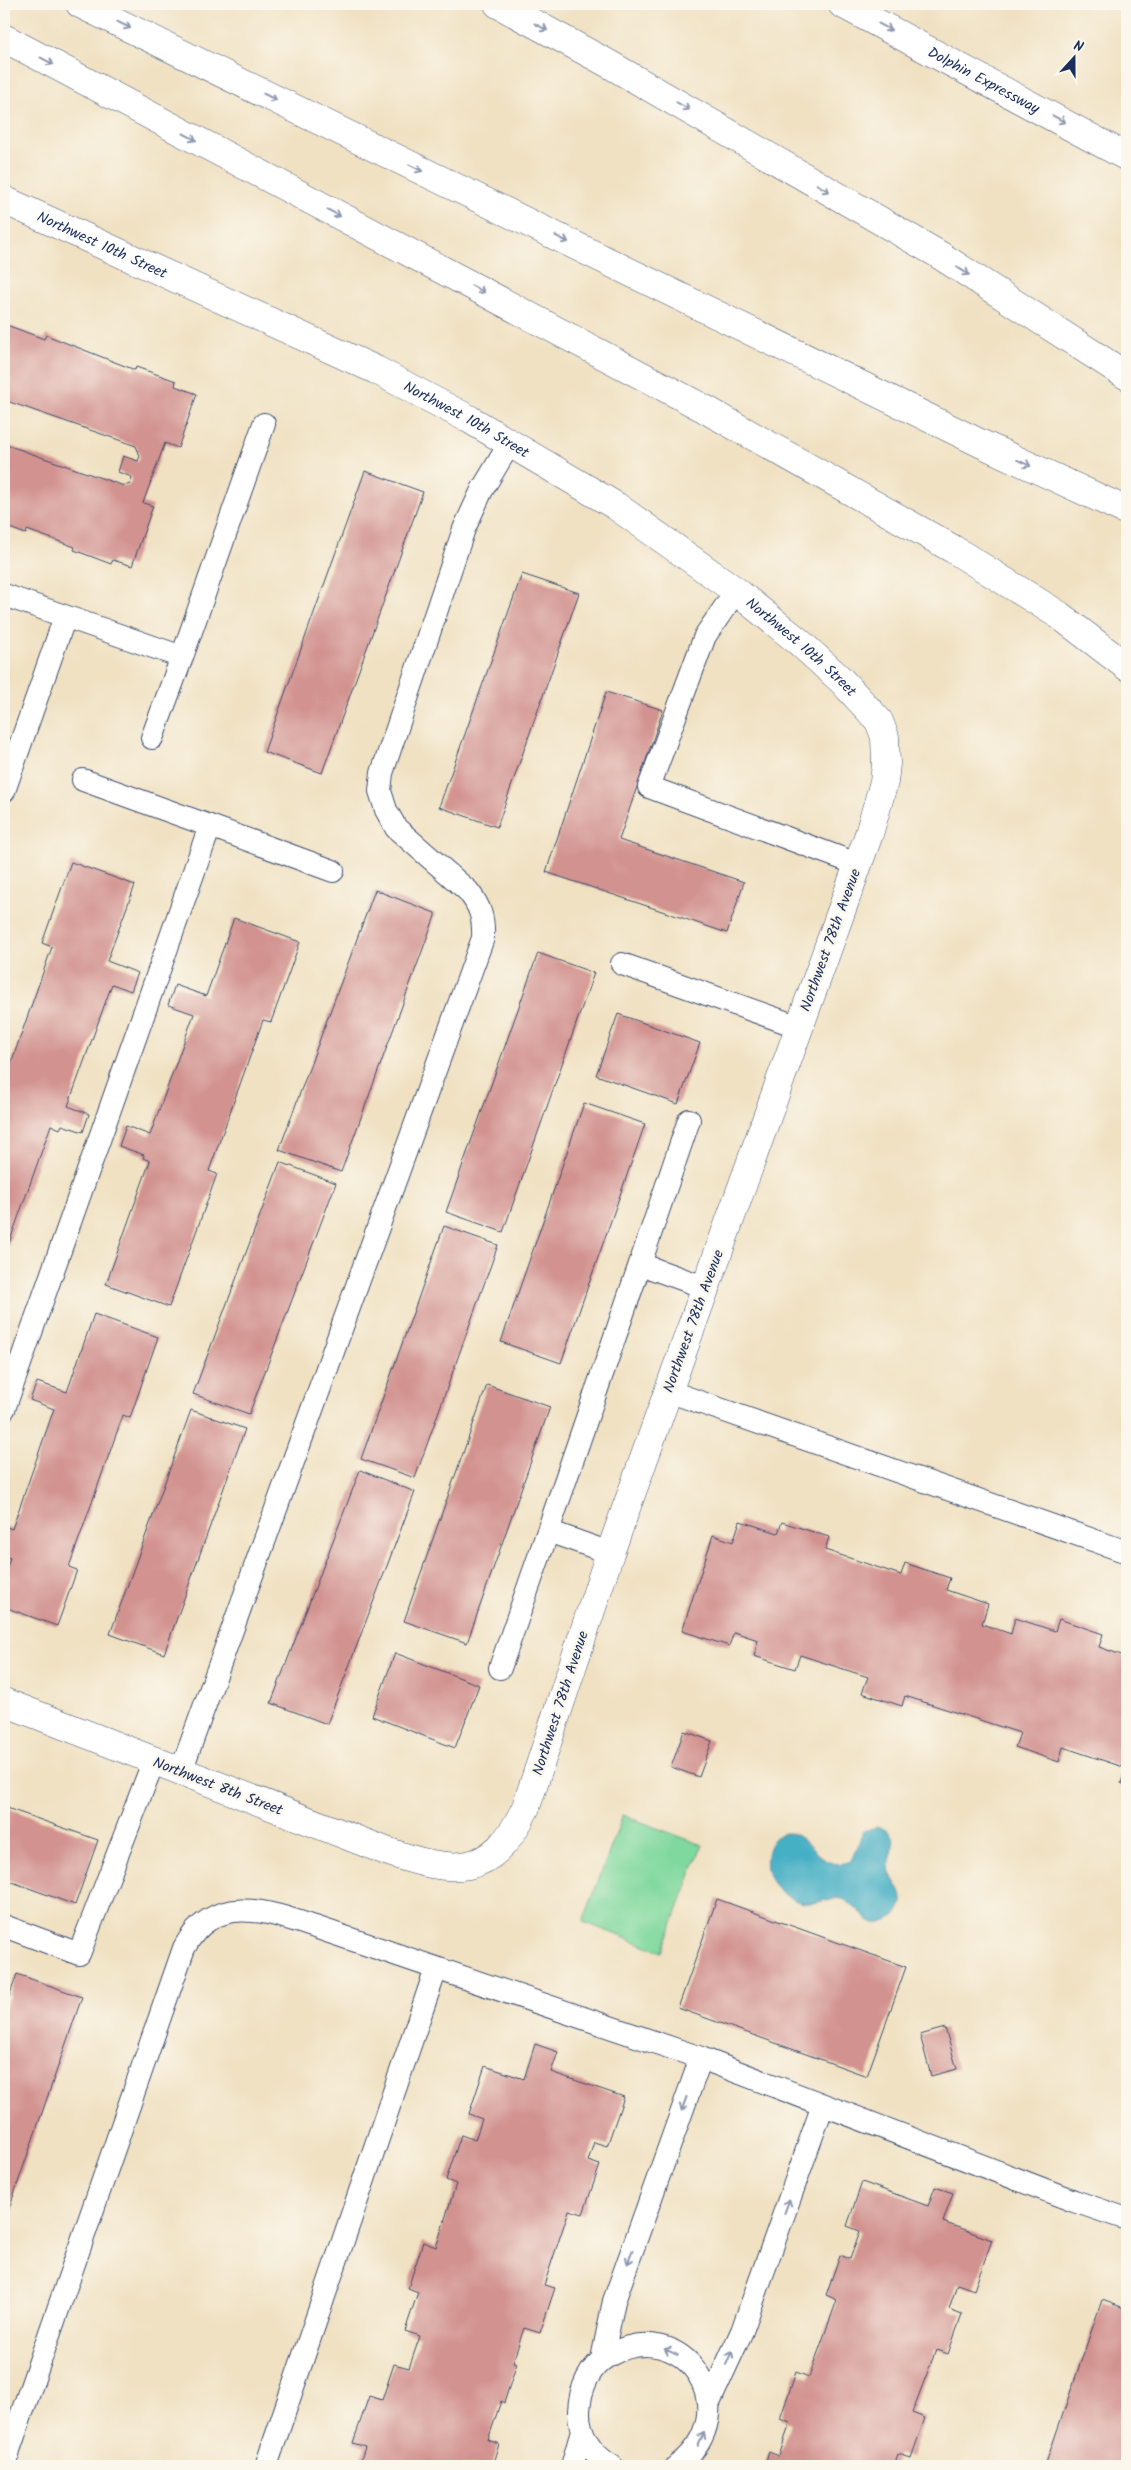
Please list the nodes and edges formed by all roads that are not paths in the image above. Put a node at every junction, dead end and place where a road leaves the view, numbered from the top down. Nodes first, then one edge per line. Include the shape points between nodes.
1 (80, 4) edge
2 (498, 4) edge
3 (842, 4) edge
4 (4, 38) edge
5 (1127, 157) edge
6 (4, 200) edge
7 (1127, 376) edge
8 (264, 424) dead end
9 (510, 442) junction
10 (1127, 511) edge
11 (736, 592) junction
12 (4, 595) edge
13 (65, 617) junction
14 (182, 658) junction
15 (1127, 667) edge
16 (879, 721) joint
17 (152, 738) dead end
18 (83, 780) dead end
19 (4, 791) edge
20 (210, 826) junction
21 (857, 864) junction
22 (333, 871) dead end
23 (622, 964) dead end
24 (799, 1027) junction
25 (689, 1120) dead end
26 (640, 1264) junction
27 (704, 1287) junction
28 (668, 1391) junction
29 (4, 1409) edge
30 (548, 1531) junction
31 (1127, 1552) edge
32 (610, 1553) junction
33 (500, 1668) dead end
34 (4, 1702) edge
35 (154, 1760) junction
36 (181, 1771) junction
37 (434, 1866) joint
38 (4, 1926) edge
39 (436, 1969) junction
40 (701, 2058) junction
41 (824, 2105) junction
42 (1127, 2219) edge
43 (602, 2360) junction
44 (709, 2403) junction
45 (582, 2431) junction
46 (6, 2466) edge
47 (266, 2466) edge
48 (572, 2466) edge
49 (612, 2466) edge
50 (677, 2466) edge

1 -> 10 main road via 980,443
2 -> 7 main road via 609,64 938,254
3 -> 5 main road, Dolphin Expressway
4 -> 15 main road via 705,409 953,549 1059,614
6 - 9 main road, Northwest 10th Street via 376,370
8 - 14 lane
9 - 11 main road, Northwest 10th Street via 616,506
9 - 36 lane via 464,529 382,773 380,791 396,828 468,891 478,904 484,921 483,938
11 - 16 main road, Northwest 10th Street via 842,680
11 - 21 lane via 705,636 649,787
12 - 13 lane
13 - 14 lane
13 - 19 lane
14 - 17 lane
16 - 21 main road, Northwest 78th Avenue via 885,738 884,782
18 - 20 lane
20 - 22 lane
20 - 29 lane
21 - 24 main road, Northwest 78th Avenue
23 - 24 lane
24 - 27 main road, Northwest 78th Avenue
25 - 26 lane
26 - 27 lane
26 - 30 lane
27 - 28 main road, Northwest 78th Avenue
28 - 31 lane
28 - 32 main road, Northwest 78th Avenue
30 - 32 lane
30 - 33 lane
32 - 37 main road, Northwest 78th Avenue via 518,1823 491,1855 464,1866
34 - 35 main road, Northwest 8th Street
35 - 36 main road, Northwest 8th Street
35 - 38 lane via 79,1954
36 - 37 main road, Northwest 8th Street via 386,1851
39 - 40 lane
39 - 46 lane via 316,1927 248,1909 225,1912 190,1936 12,2441
39 - 47 lane
40 - 41 lane
40 -> 43 lane via 614,2301
41 - 42 lane
44 -> 41 lane via 742,2330
44 -> 43 lane via 704,2383 693,2366 658,2346 619,2349
43 - 45 lane via 589,2374 581,2393
50 -> 44 lane via 703,2439
45 - 48 lane
45 - 49 lane via 591,2448

